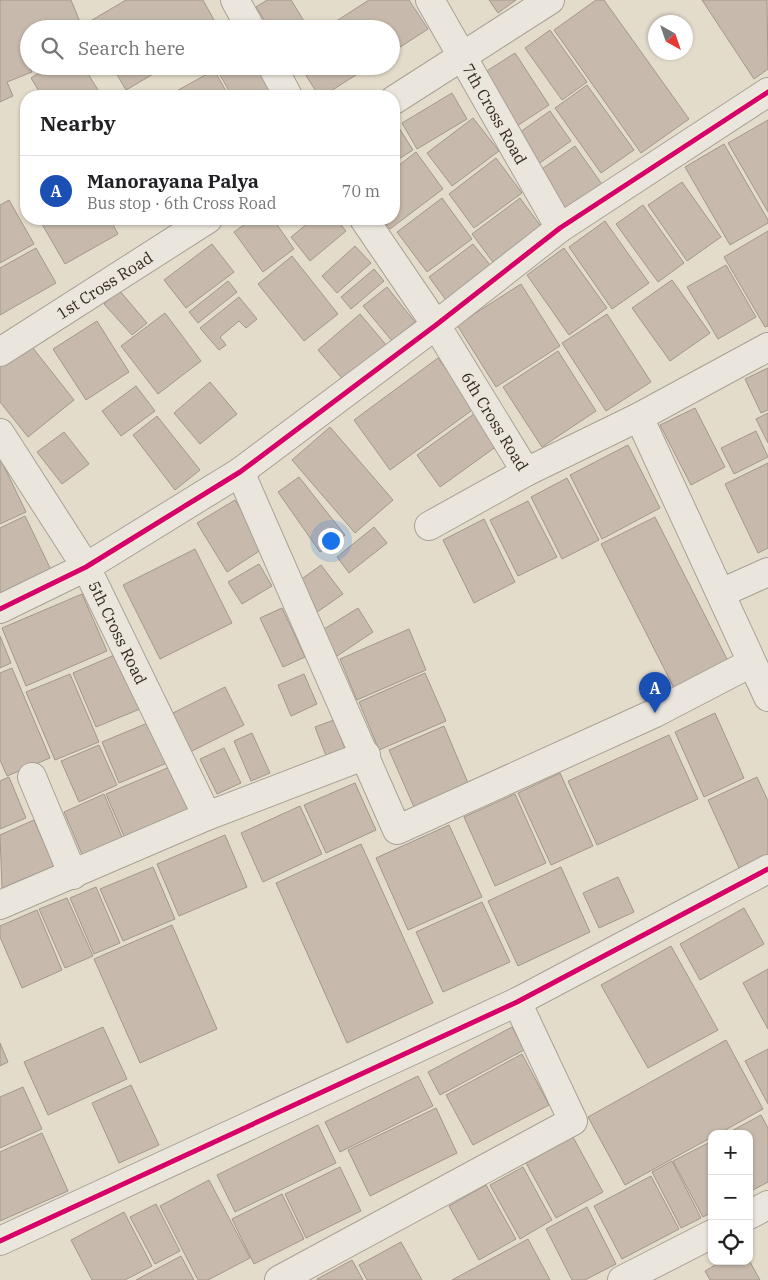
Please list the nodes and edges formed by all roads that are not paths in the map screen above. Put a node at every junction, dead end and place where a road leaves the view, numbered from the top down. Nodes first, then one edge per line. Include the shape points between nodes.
1 (235, 0) edge
2 (430, 0) edge
3 (550, 0) edge
4 (246, 20) edge
5 (462, 57) junction
6 (277, 75) edge
7 (285, 90) edge
8 (768, 92) edge
9 (400, 96) edge
10 (199, 225) edge
11 (368, 225) edge
12 (560, 228) junction
13 (436, 325) junction
14 (768, 347) edge
15 (0, 352) edge
16 (639, 417) junction
17 (0, 433) edge
18 (240, 472) junction
19 (526, 472) junction
20 (429, 526) dead end
21 (86, 567) junction
22 (768, 572) edge
23 (721, 593) junction
24 (0, 608) edge
25 (751, 663) junction
26 (768, 697) edge
27 (366, 755) junction
28 (32, 777) dead end
29 (207, 816) junction
30 (768, 869) edge
31 (73, 875) junction
32 (0, 905) edge
33 (517, 1002) junction
34 (768, 1205) edge
35 (753, 1213) edge
36 (708, 1236) edge
37 (0, 1241) edge
38 (279, 1280) edge
39 (622, 1280) edge

1 - 4 street
2 - 5 street, 7th Cross Road
3 - 5 street
5 - 9 street
5 - 12 street, 7th Cross Road
6 - 7 street
8 - 12 street
10 - 15 street, 1st Cross Road
11 - 13 street, 6th Cross Road
12 - 13 street
13 - 18 street
13 - 19 street, 6th Cross Road
14 - 16 street, 6th Cross Road
16 - 19 street, 6th Cross Road
16 - 23 street
17 - 21 street, 5th Cross Road
18 - 21 street
18 - 27 street
19 - 20 street
21 - 24 street
21 - 29 street, 5th Cross Road
22 - 23 street
23 - 25 street
25 - 26 street
25 - 27 street via 655,713 397,830
27 - 29 street
28 - 31 street
29 - 31 street
30 - 33 street
31 - 32 street
33 - 37 street
33 - 38 street via 573,1121
34 - 35 street
36 - 39 street

